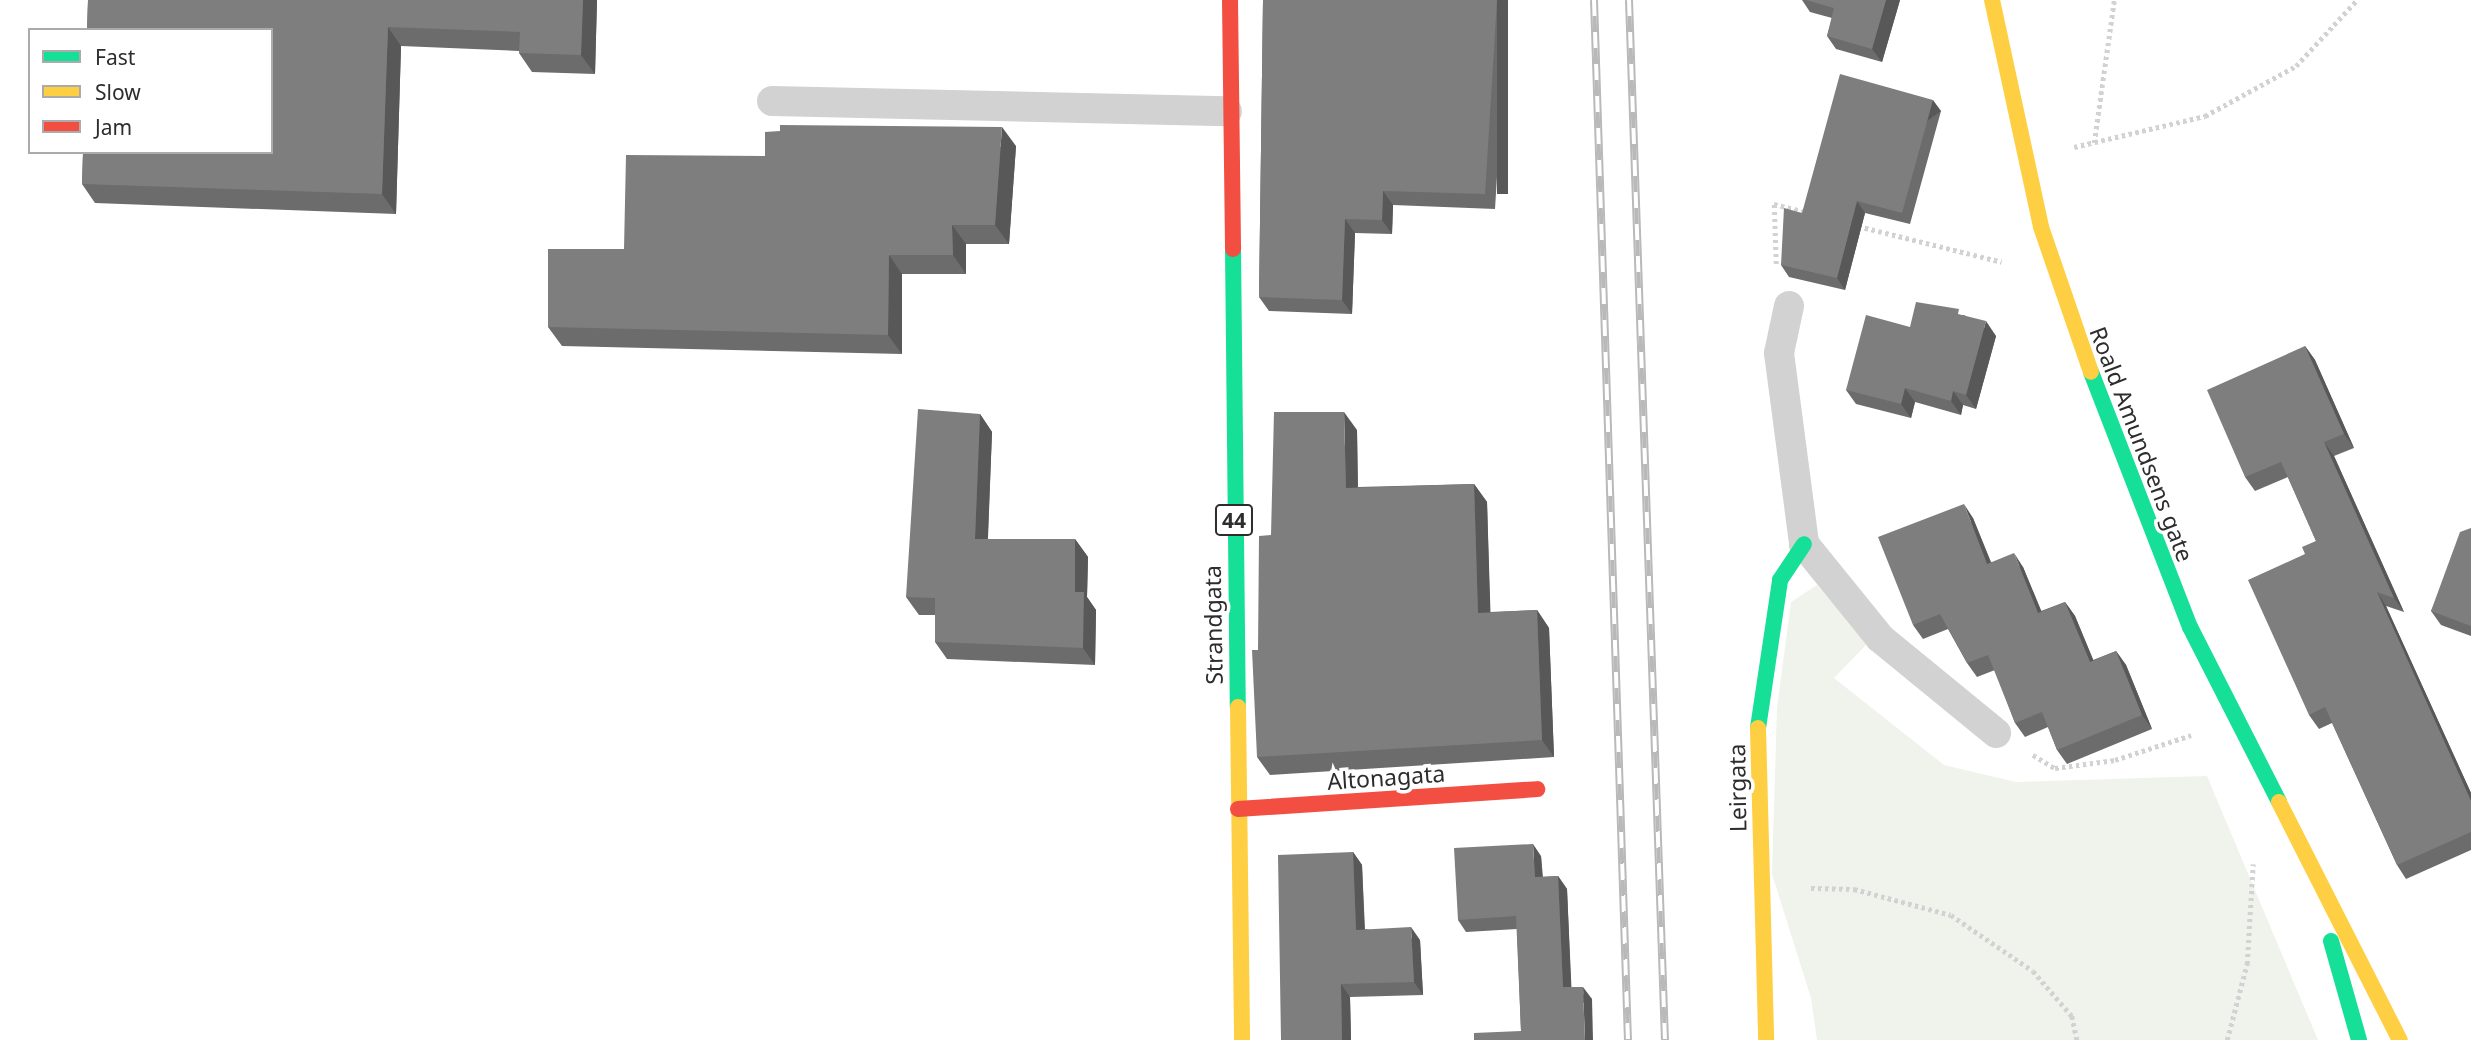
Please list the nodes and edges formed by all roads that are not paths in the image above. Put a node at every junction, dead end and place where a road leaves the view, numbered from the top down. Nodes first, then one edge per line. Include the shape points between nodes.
1 (1230, 0) edge
2 (1992, 0) edge
3 (772, 101) dead end
4 (1227, 111) junction
5 (1789, 306) dead end
6 (1804, 544) junction
7 (1996, 733) road end
8 (1536, 789) dead end
9 (1238, 809) junction
10 (2316, 881) junction
11 (1242, 1040) edge
12 (1766, 1040) edge
13 (2359, 1040) edge
14 (2400, 1040) edge

1 - 4 street, Strandgata / 44
2 - 10 street, Roald Amundsens gate via 2041,227 2094,385 2190,627
3 - 4 lane
4 - 9 street, Strandgata / 44
5 - 6 lane via 1779,353
6 - 7 lane via 1880,638
6 - 12 street, Leirgata via 1780,580 1758,709
8 - 9 street, Altonagata
9 - 11 street, Strandgata / 44
10 - 13 street, Roald Amundsens gate
10 - 14 street, Roald Amundsens gate

